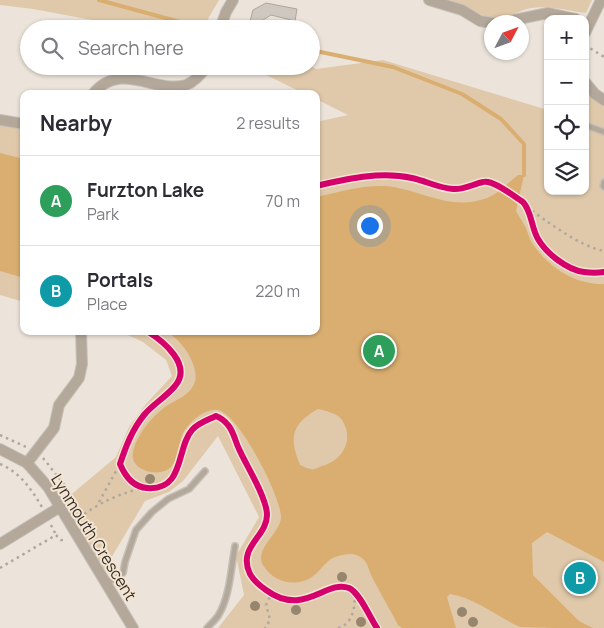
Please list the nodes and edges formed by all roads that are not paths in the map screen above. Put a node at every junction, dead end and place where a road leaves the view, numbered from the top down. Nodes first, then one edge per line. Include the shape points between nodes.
1 (234, 0) edge
2 (429, 0) edge
3 (601, 0) edge
4 (557, 15) edge
5 (529, 17) edge
6 (225, 20) edge
7 (484, 22) edge
8 (589, 23) edge
9 (199, 75) edge
10 (589, 87) edge
11 (98, 90) edge
12 (604, 100) edge
13 (0, 120) edge
14 (20, 123) edge
15 (589, 126) edge
16 (604, 132) edge
17 (604, 182) edge
18 (604, 187) edge
19 (80, 335) edge
20 (0, 449) edge
21 (28, 463) junction
22 (205, 471) dead end
23 (60, 507) junction
24 (0, 544) edge
25 (235, 546) dead end
26 (106, 582) junction
27 (133, 628) edge
28 (207, 628) edge

1 - 6 street
2 - 7 street via 462,10
3 - 8 street
4 - 5 street via 548,13
9 - 11 street via 187,84 164,86 122,77
10 - 12 street
13 - 14 street
15 - 16 lane
17 - 18 lane
19 - 21 street via 82,364 79,378 60,405 54,428
20 - 21 street, Lynmouth Crescent
21 - 23 street, Lynmouth Crescent
22 - 26 lane via 189,489 168,499 152,512 136,530 123,573
23 - 24 street
23 - 26 street, Lynmouth Crescent
25 - 28 lane via 224,603
26 - 27 street, Lynmouth Crescent

